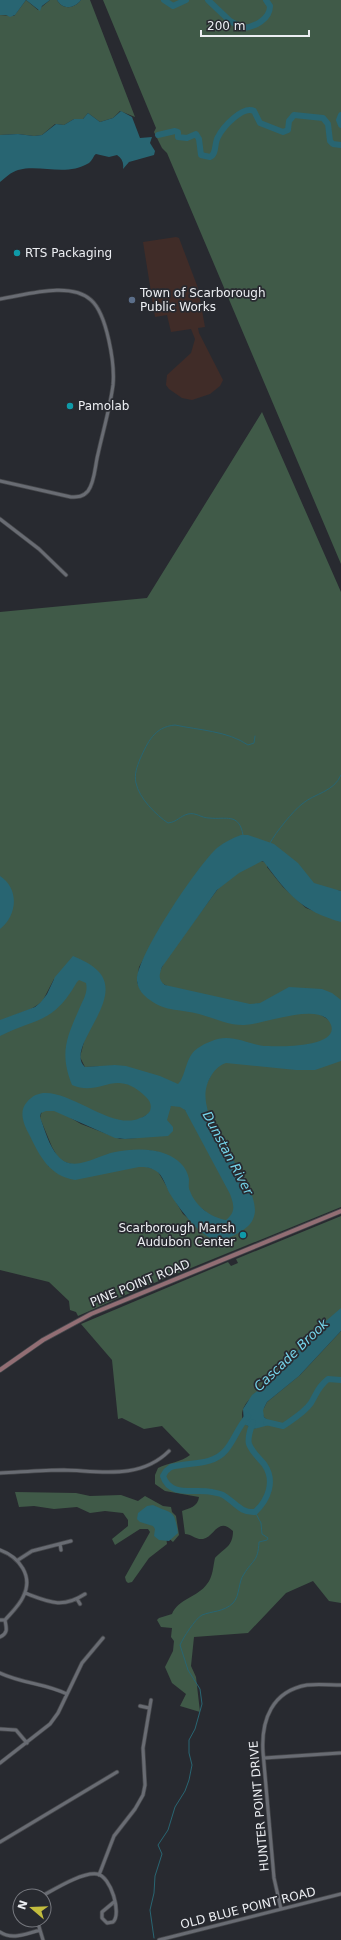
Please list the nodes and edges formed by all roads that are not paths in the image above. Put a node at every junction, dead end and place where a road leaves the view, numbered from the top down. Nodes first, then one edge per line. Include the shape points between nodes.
1 (0, 298) edge
2 (0, 481) edge
3 (0, 519) edge
4 (66, 574) dead end
5 (341, 1211) edge
6 (0, 1370) edge
7 (169, 1451) dead end
8 (0, 1473) edge
9 (71, 1541) dead end
10 (60, 1544) junction
11 (0, 1550) edge
12 (61, 1550) dead end
13 (18, 1560) junction
14 (25, 1593) junction
15 (84, 1594) dead end
16 (76, 1599) junction
17 (80, 1604) dead end
18 (0, 1620) edge
19 (5, 1620) junction
20 (0, 1636) edge
21 (103, 1638) dead end
22 (0, 1673) edge
23 (341, 1685) edge
24 (67, 1694) junction
25 (151, 1700) dead end
26 (140, 1706) dead end
27 (149, 1708) junction
28 (0, 1729) edge
29 (27, 1743) junction
30 (341, 1753) edge
31 (264, 1758) junction
32 (0, 1763) edge
33 (117, 1772) dead end
34 (0, 1842) edge
35 (99, 1875) junction
36 (52, 1891) edge
37 (341, 1894) edge
38 (114, 1902) junction
39 (281, 1909) junction
40 (40, 1930) joint
41 (0, 1932) edge
42 (43, 1940) edge
43 (159, 1940) edge

1 - 2 street via 65,289 90,298 104,319 113,381 92,480 85,494 71,497
3 - 4 street via 43,552
5 - 6 main road, PINE POINT ROAD via 91,1314 38,1344
7 - 8 street via 158,1460 125,1472 58,1470
9 - 10 street
10 - 12 street
10 - 13 street via 32,1551
11 - 13 street
13 - 14 street via 26,1577
14 - 16 street via 57,1603
14 - 19 street
15 - 16 street
16 - 17 street
18 - 19 street
19 - 20 street via 7,1630
21 - 24 street via 82,1663
22 - 24 street via 21,1682 51,1687
23 - 31 street, HUNTER POINT DRIVE via 303,1686 279,1699 269,1712 263,1727
24 - 29 street via 50,1724
25 - 27 street
26 - 27 street
27 - 35 street via 143,1748 143,1795 136,1809 114,1836
28 - 29 street via 16,1730
29 - 32 street
30 - 31 street
31 - 39 street, HUNTER POINT DRIVE via 274,1878
33 - 34 street
35 - 36 street via 92,1874 77,1879
35 - 38 street via 109,1884
37 - 39 street, OLD BLUE POINT ROAD
38 - 38 street via 102,1912 102,1918 107,1922 113,1922 117,1917
39 - 43 street, OLD BLUE POINT ROAD
40 - 41 street via 12,1937
40 - 42 street

